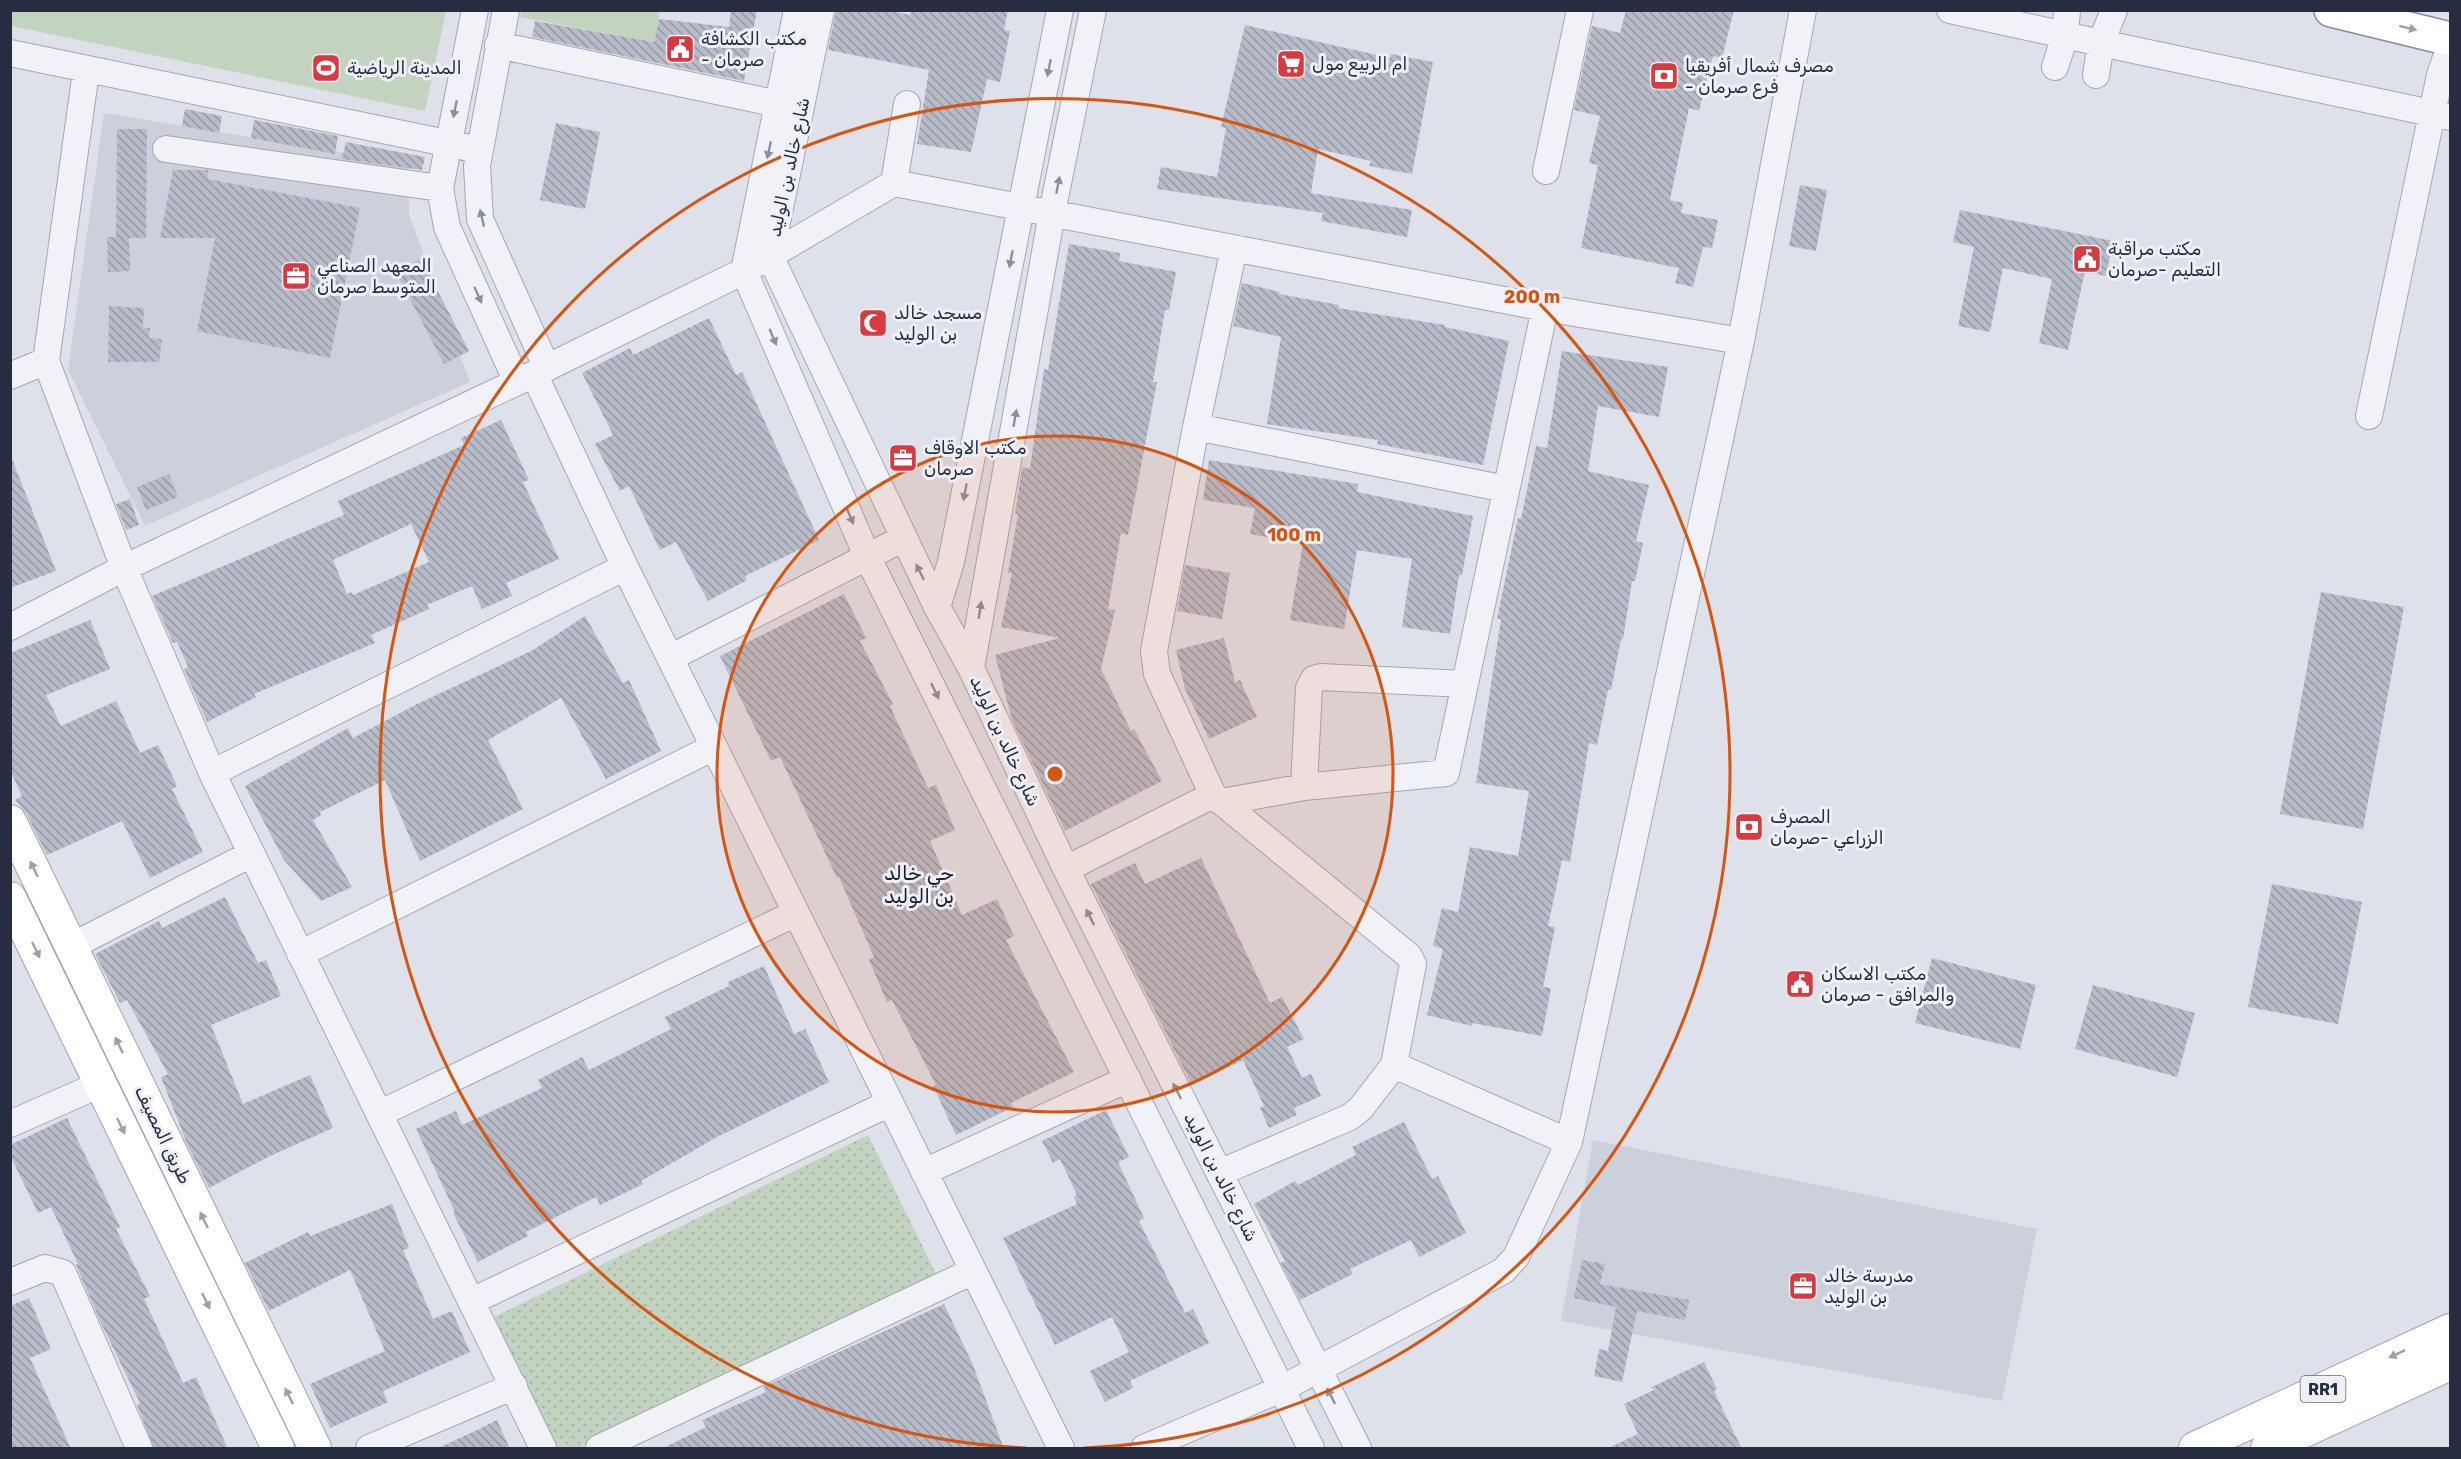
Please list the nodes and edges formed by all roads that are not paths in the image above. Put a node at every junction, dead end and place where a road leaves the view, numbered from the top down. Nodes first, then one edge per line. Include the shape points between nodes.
1 (475, 10) edge
2 (506, 10) edge
3 (796, 10) edge
4 (821, 10) edge
5 (1060, 10) edge
6 (1093, 10) edge
7 (1580, 10) edge
8 (1803, 10) edge
9 (1950, 10) edge
10 (2067, 10) edge
11 (2114, 10) edge
12 (2342, 11) edge
13 (2065, 36) junction
14 (2451, 39) edge
15 (2101, 43) junction
16 (498, 45) junction
17 (2451, 46) edge
18 (10, 53) edge
19 (2055, 67) dead end
20 (86, 71) junction
21 (2096, 75) dead end
22 (778, 104) junction
23 (907, 104) dead end
24 (2442, 116) edge
25 (447, 143) junction
26 (166, 149) dead end
27 (480, 150) junction
28 (1546, 171) dead end
29 (894, 183) junction
30 (440, 188) junction
31 (1021, 207) junction
32 (1052, 213) junction
33 (1234, 248) junction
34 (770, 256) junction
35 (744, 271) junction
36 (1545, 308) junction
37 (1741, 342) junction
38 (46, 361) junction
39 (533, 375) junction
40 (10, 376) edge
41 (2369, 416) dead end
42 (1196, 427) junction
43 (1506, 489) junction
44 (904, 538) junction
45 (867, 556) junction
46 (951, 562) junction
47 (625, 567) junction
48 (124, 568) junction
49 (987, 569) junction
50 (937, 608) junction
51 (10, 627) edge
52 (670, 658) junction
53 (970, 668) junction
54 (1465, 684) junction
55 (714, 747) junction
56 (212, 773) junction
57 (1304, 787) junction
58 (1217, 799) junction
59 (10, 821) edge
60 (251, 854) junction
61 (1066, 869) junction
62 (10, 898) edge
63 (796, 913) junction
64 (72, 946) junction
65 (300, 954) junction
66 (1394, 1065) junction
67 (1128, 1079) junction
68 (101, 1084) junction
69 (890, 1103) junction
70 (380, 1114) junction
71 (10, 1124) edge
72 (1569, 1142) junction
73 (924, 1172) junction
74 (1218, 1173) junction
75 (973, 1271) junction
76 (10, 1282) edge
77 (472, 1300) junction
78 (2451, 1330) edge
79 (2451, 1364) edge
80 (1318, 1369) junction
81 (514, 1386) junction
82 (1281, 1389) junction
83 (138, 1449) edge
84 (278, 1449) edge
85 (315, 1449) edge
86 (369, 1449) edge
87 (543, 1449) edge
88 (599, 1449) edge
89 (1061, 1449) edge
90 (1144, 1449) edge
91 (1311, 1449) edge
92 (1358, 1449) edge
93 (2195, 1449) edge
94 (2267, 1449) edge

1 -> 25 street
2 - 16 street
3 - 22 street, شارع خالد بن الوليد
4 - 34 street, شارع خالد بن الوليد
5 -> 31 street
32 -> 6 street
7 - 28 street
8 - 37 street
9 - 13 street
10 - 13 street
11 - 15 street
12 -> 14 highway
13 - 15 street
13 - 19 street
15 - 21 street
15 - 24 street
16 - 22 street
16 - 27 street
17 - 24 street via 2444,60
18 - 20 street
20 - 25 street
20 - 38 street
22 -> 35 street, شارع خالد بن الوليد
23 - 29 street
24 - 41 street
25 - 27 street
25 - 30 street
26 - 30 street
39 -> 27 street via 480,219
29 - 31 street
29 - 34 street
30 -> 39 street via 447,227
31 - 32 street
31 -> 46 street
32 - 33 street
49 -> 32 street
33 - 36 street
33 - 42 street
34 - 35 street
34 - 44 street, شارع خالد بن الوليد
35 - 39 street
35 -> 45 street
36 - 37 street
36 - 43 street
37 - 72 street
38 - 40 street
38 - 48 street
39 - 47 street
39 - 48 street
42 - 43 street
42 - 58 street via 1154,659 1157,674
43 - 54 street
44 - 45 street
50 -> 44 street, شارع خالد بن الوليد
45 - 52 street
45 -> 67 street
46 - 49 street
46 - 50 street
47 - 52 street
47 - 56 street
48 - 51 street
48 - 56 street
53 -> 49 street
50 - 53 street, شارع خالد بن الوليد
52 - 55 street
53 - 61 street, شارع خالد بن الوليد
54 - 57 street via 1446,773
54 - 57 street via 1314,679 1309,688
55 - 63 street
55 - 65 street
56 - 60 street
57 - 58 street
58 - 61 street
58 - 66 street via 1412,960
64 -> 59 main road, طريق المصيف
60 - 64 street
60 - 65 street
74 -> 61 street, شارع خالد بن الوليد
62 -> 68 main road, طريق المصيف
63 - 69 street
63 - 70 street
85 -> 64 main road, طريق المصيف
65 - 70 street
66 - 72 street
66 - 74 street via 1356,1113
67 - 73 street
67 - 82 street
68 - 71 street
68 -> 84 main road, طريق المصيف
69 - 73 street
69 - 77 street
70 - 77 street
72 - 80 street via 1511,1264
73 - 75 street
74 - 80 street, شارع خالد بن الوليد
75 - 88 street
75 - 89 street
76 - 83 street via 45,1268 63,1272
77 - 81 street
78 -> 93 main road, RR1
79 - 94 main road, RR1
80 - 82 street
92 -> 80 street, شارع خالد بن الوليد
81 - 86 street
81 - 87 street
82 - 90 street
82 - 91 street

